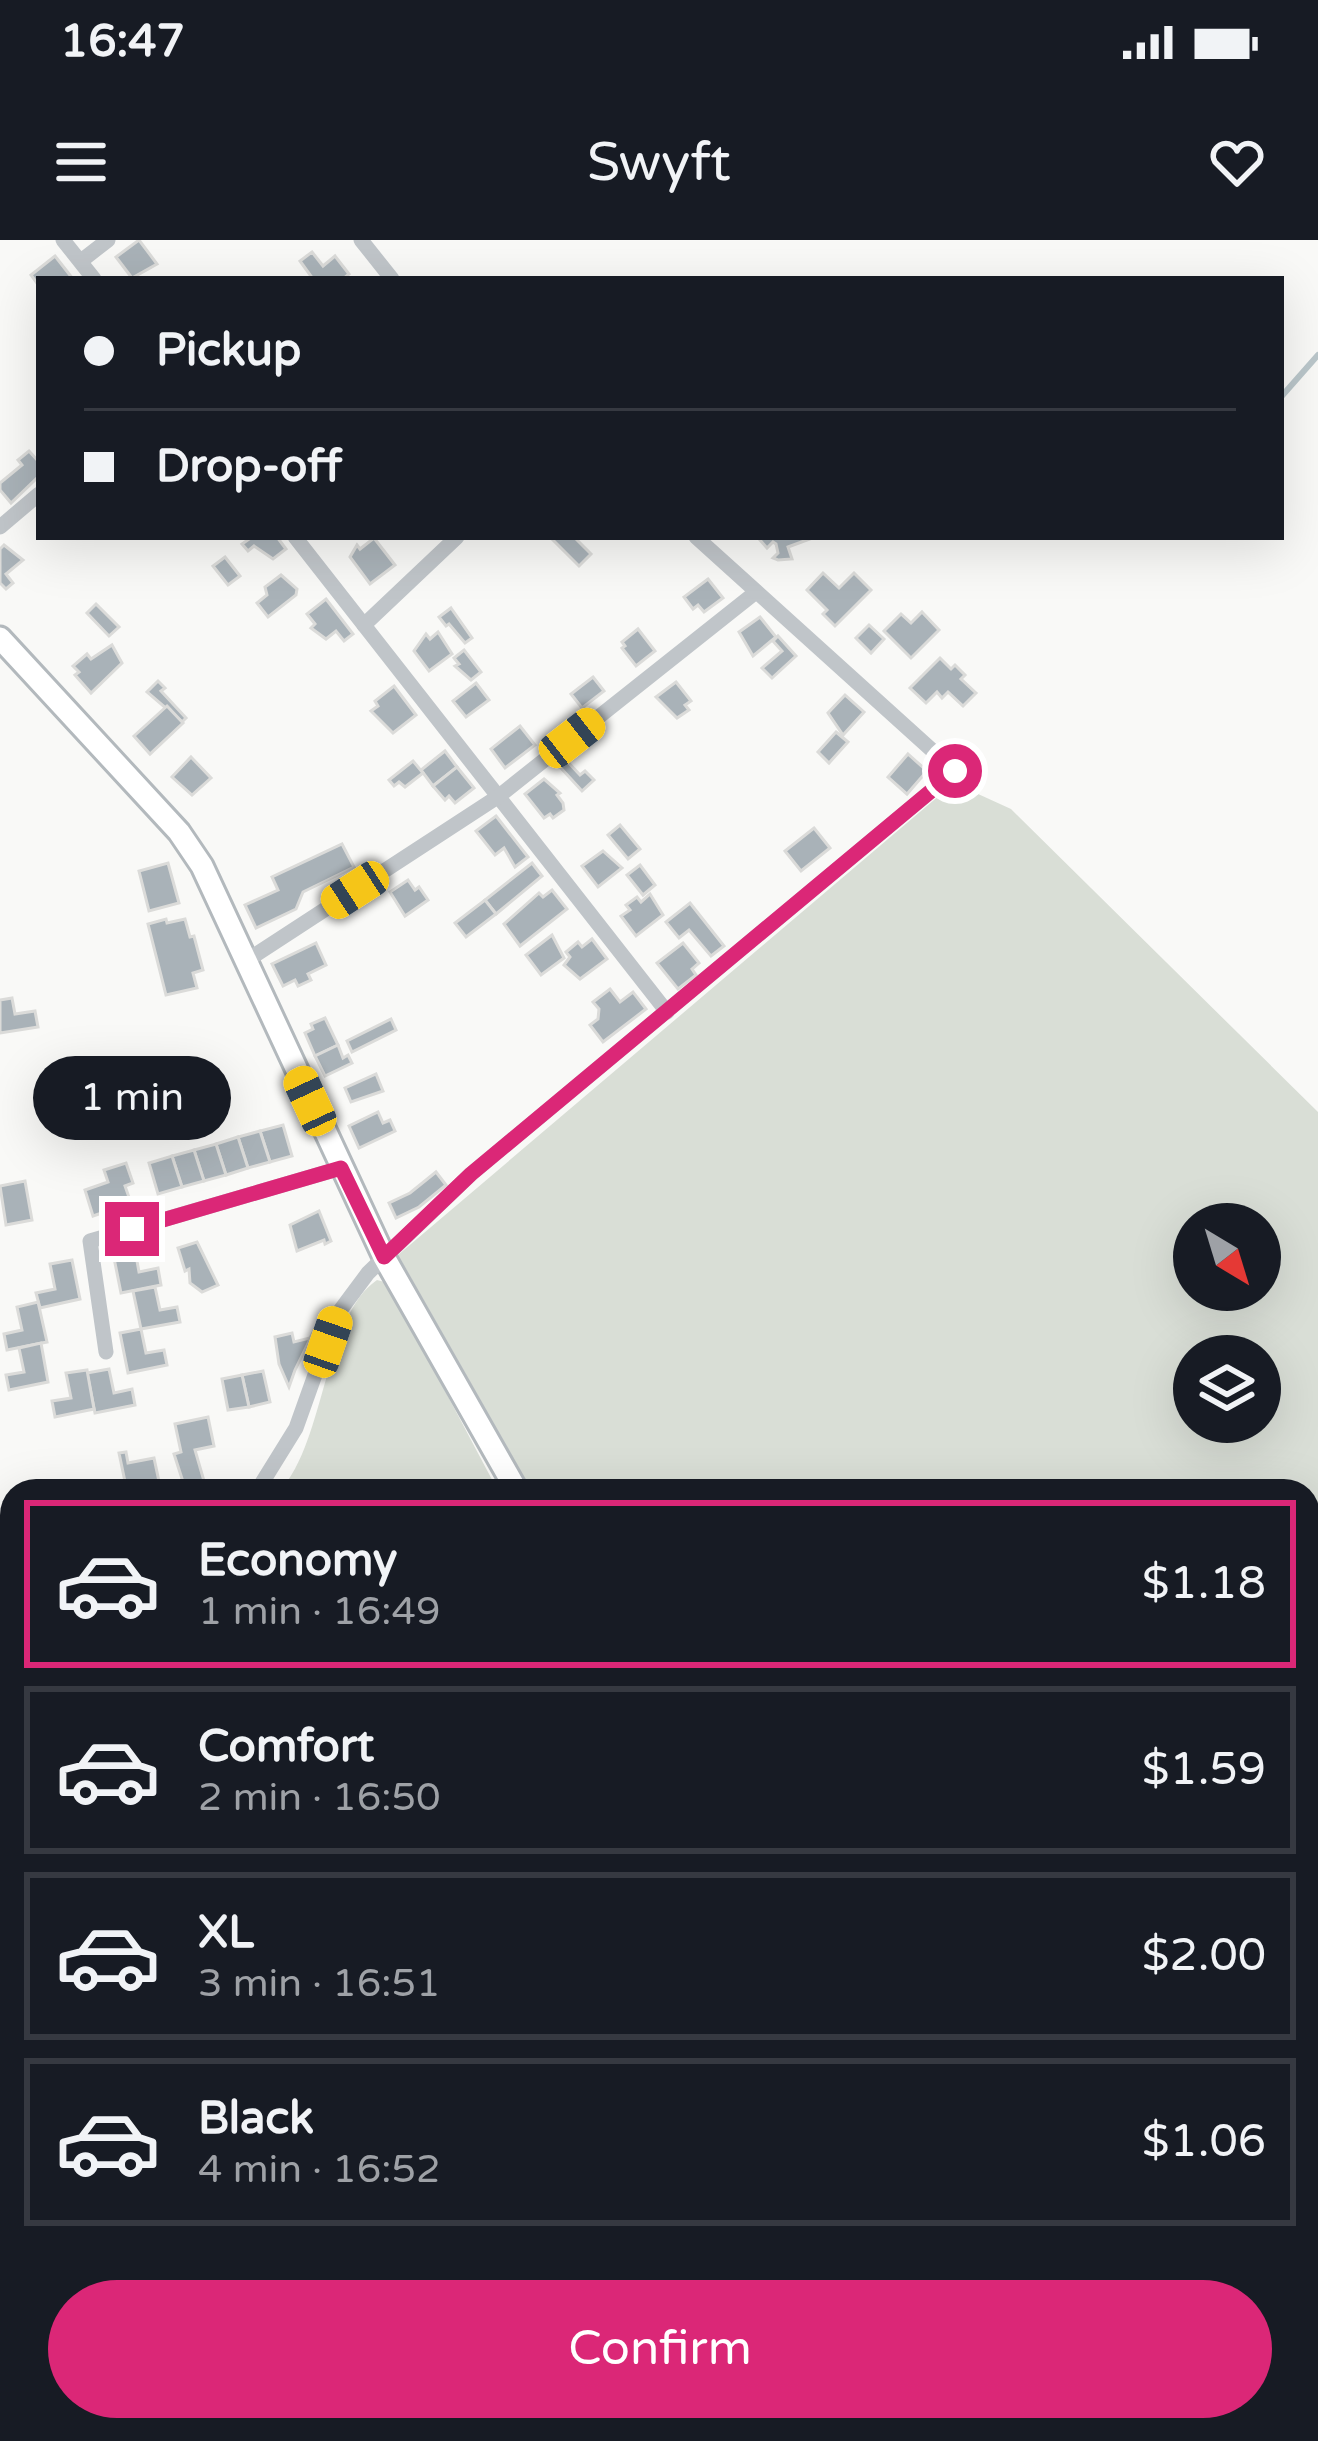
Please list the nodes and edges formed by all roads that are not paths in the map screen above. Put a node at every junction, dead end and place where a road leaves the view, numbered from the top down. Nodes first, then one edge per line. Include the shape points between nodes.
1 (64, 240) edge
2 (108, 240) edge
3 (361, 240) edge
4 (81, 261) junction
5 (92, 276) edge
6 (390, 276) edge
7 (36, 497) edge
8 (0, 527) edge
9 (297, 540) edge
10 (454, 540) edge
11 (700, 540) edge
12 (756, 592) junction
13 (364, 625) junction
14 (0, 638) edge
15 (499, 796) junction
16 (246, 962) junction
17 (667, 1012) junction
18 (341, 1168) junction
19 (384, 1257) junction
20 (106, 1352) dead end
21 (264, 1479) edge
22 (510, 1479) edge

1 - 4 street
2 - 4 street
3 - 6 street
4 - 5 street
7 - 8 street
9 - 13 street
10 - 13 street
11 - 12 street
12 - 15 street
12 - 17 street via 955,771
13 - 15 street
14 - 16 street via 179,832
15 - 16 street
15 - 17 street
16 - 18 street
17 - 19 street
18 - 19 street
18 - 20 street via 91,1241
19 - 21 street via 336,1316 296,1427
19 - 22 street

